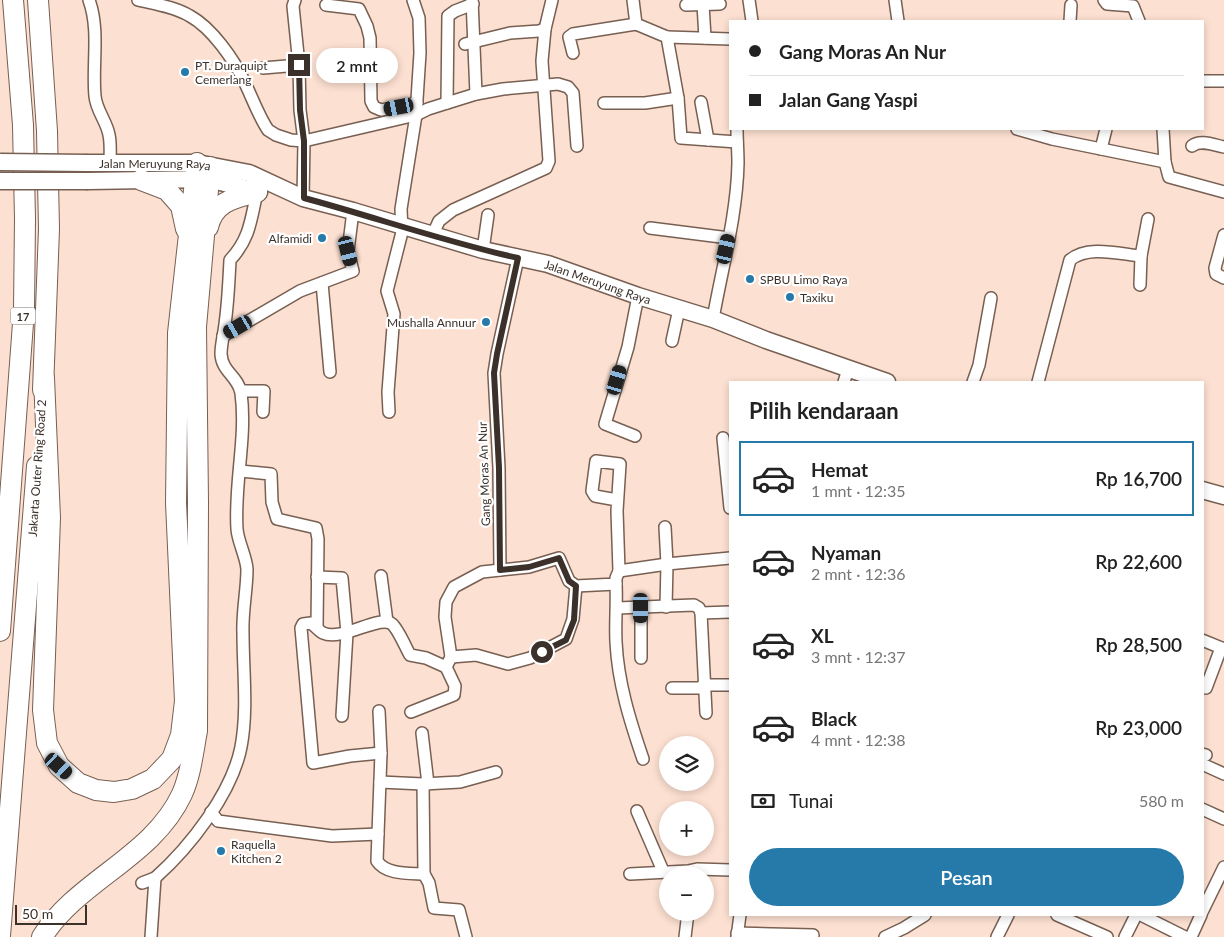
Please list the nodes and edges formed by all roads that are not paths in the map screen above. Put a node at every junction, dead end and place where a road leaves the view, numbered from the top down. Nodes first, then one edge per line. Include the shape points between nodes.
1 (13, 0) edge
2 (38, 0) edge
3 (89, 0) edge
4 (138, 0) edge
5 (296, 0) edge
6 (413, 0) edge
7 (552, 0) edge
8 (633, 0) edge
9 (749, 0) edge
10 (895, 0) edge
11 (1104, 0) edge
12 (472, 2) edge
13 (686, 4) dead end
14 (703, 4) junction
15 (720, 4) dead end
16 (326, 5) dead end
17 (358, 5) edge
18 (1071, 5) dead end
19 (752, 20) edge
20 (898, 20) edge
21 (1070, 20) edge
22 (1139, 20) edge
23 (636, 24) junction
24 (545, 30) junction
25 (667, 37) junction
26 (705, 38) junction
27 (729, 39) edge
28 (470, 42) junction
29 (573, 53) dead end
30 (299, 65) junction
31 (263, 68) dead end
32 (1204, 81) edge
33 (1224, 81) edge
34 (543, 85) junction
35 (476, 94) junction
36 (678, 98) junction
37 (701, 102) dead end
38 (447, 103) junction
39 (604, 103) dead end
40 (416, 109) junction
41 (737, 130) edge
42 (1024, 130) edge
43 (1106, 130) edge
44 (1163, 130) edge
45 (1053, 134) edge
46 (708, 140) junction
47 (304, 141) junction
48 (736, 142) junction
49 (577, 146) dead end
50 (1192, 146) dead end
51 (1224, 147) edge
52 (1101, 149) junction
53 (0, 162) edge
54 (110, 162) junction
55 (1165, 162) junction
56 (203, 171) junction
57 (141, 180) junction
58 (0, 181) edge
59 (258, 192) junction
60 (1224, 192) edge
61 (304, 198) junction
62 (353, 211) junction
63 (488, 215) dead end
64 (1148, 219) dead end
65 (402, 225) junction
66 (650, 228) dead end
67 (1224, 235) edge
68 (432, 236) junction
69 (729, 238) junction
70 (196, 241) junction
71 (483, 250) junction
72 (1141, 256) junction
73 (518, 258) junction
74 (1224, 278) edge
75 (322, 283) junction
76 (1140, 285) dead end
77 (638, 296) junction
78 (991, 298) dead end
79 (679, 309) junction
80 (24, 310) junction
81 (713, 319) junction
82 (223, 336) junction
83 (672, 341) dead end
84 (330, 372) dead end
85 (846, 376) edge
86 (44, 378) junction
87 (880, 381) edge
88 (973, 381) edge
89 (1038, 381) edge
90 (241, 392) junction
91 (264, 412) dead end
92 (389, 412) dead end
93 (635, 436) dead end
94 (723, 438) dead end
95 (240, 471) junction
96 (0, 477) edge
97 (1204, 491) edge
98 (1224, 496) edge
99 (729, 498) edge
100 (617, 500) dead end
101 (664, 527) dead end
102 (729, 558) edge
103 (668, 564) junction
104 (500, 570) junction
105 (619, 571) junction
106 (381, 576) dead end
107 (317, 577) junction
108 (616, 584) junction
109 (576, 586) junction
110 (666, 607) junction
111 (617, 608) junction
112 (641, 608) junction
113 (729, 612) edge
114 (701, 613) junction
115 (387, 622) junction
116 (317, 627) junction
117 (0, 631) edge
118 (347, 633) junction
119 (1204, 641) edge
120 (1223, 649) edge
121 (641, 658) dead end
122 (448, 662) junction
123 (729, 685) edge
124 (704, 687) junction
125 (672, 688) dead end
126 (1206, 688) dead end
127 (379, 710) dead end
128 (411, 712) dead end
129 (706, 713) dead end
130 (342, 716) dead end
131 (422, 733) dead end
132 (381, 753) junction
133 (1204, 758) edge
134 (643, 759) dead end
135 (496, 772) dead end
136 (1224, 774) edge
137 (380, 782) junction
138 (425, 784) junction
139 (637, 811) dead end
140 (1204, 811) edge
141 (211, 812) junction
142 (1224, 819) edge
143 (378, 834) junction
144 (661, 866) edge
145 (1224, 867) edge
146 (714, 870) edge
147 (729, 870) edge
148 (659, 871) edge
149 (424, 874) junction
150 (630, 874) dead end
151 (155, 878) junction
152 (142, 883) dead end
153 (1204, 910) edge
154 (740, 916) edge
155 (923, 916) edge
156 (1008, 916) edge
157 (1136, 916) edge
158 (1142, 916) edge
159 (1201, 916) edge
160 (1070, 918) edge
161 (687, 921) edge
162 (813, 934) dead end
163 (737, 935) edge
164 (0, 936) edge
165 (42, 937) edge
166 (152, 937) edge
167 (466, 937) edge
168 (685, 937) edge
169 (885, 937) edge
170 (997, 937) edge
171 (1107, 937) edge
172 (1125, 937) edge
173 (1185, 937) edge
174 (1191, 937) edge

1 - 80 highway, Jakarta Outer Ring Road 2 / 17 via 23,126
2 - 86 highway, Jakarta Outer Ring Road 2 / 17 via 49,220
3 - 54 street via 95,38 95,96 109,135
4 - 47 street via 191,16 208,30 227,52 268,130 291,140
5 - 30 street via 293,6
6 - 40 street via 419,18 420,53
7 - 24 street
8 - 23 street
9 - 19 street
10 - 20 street
11 - 22 street via 1107,4 1133,6
12 - 28 street
12 - 38 street via 448,16
13 - 14 street
14 - 15 street
14 - 26 street
16 - 17 street
17 - 40 street via 370,38 371,101 374,107 381,110
18 - 21 street
23 - 25 street
23 - 29 street via 573,34 570,38
24 - 28 street via 510,33
24 - 34 street
25 - 26 street
25 - 36 street
26 - 27 street
28 - 35 street
30 - 31 street
30 - 47 street
32 - 33 street
34 - 35 street
34 - 49 street via 561,84 571,89
34 - 68 street via 549,161 546,168 453,210 439,221
35 - 38 street
36 - 39 street via 645,103
36 - 46 street via 680,137
37 - 46 street
38 - 40 street
40 - 47 street
40 - 65 street via 401,210
41 - 48 street
42 - 45 street
43 - 52 street
44 - 55 street
45 - 52 street
46 - 48 street
47 - 61 street
48 - 69 street via 736,179
50 - 51 street via 1200,142
52 - 55 street
53 - 54 main road, Jalan Meruyung Raya, bridge
54 - 56 main road, Jalan Meruyung Raya
55 - 60 street via 1171,179
56 - 57 main road, Jalan Meruyung Raya
56 - 59 main road, Jalan Meruyung Raya
56 - 61 main road, Jalan Meruyung Raya via 249,173
56 - 70 highway
57 - 58 main road, Jalan Meruyung Raya, bridge
57 - 70 highway via 167,190 181,206
59 - 61 main road, Jalan Meruyung Raya
59 - 70 highway via 233,198 217,208
59 - 82 street via 246,239 230,260
61 - 62 main road, Jalan Meruyung Raya
62 - 65 main road, Jalan Meruyung Raya
62 - 75 street via 348,251 353,271
63 - 71 street
64 - 72 street
65 - 68 main road, Jalan Meruyung Raya
65 - 92 street via 387,291 394,314
66 - 69 street
67 - 74 street via 1215,268 1216,274
68 - 71 main road, Jalan Meruyung Raya
69 - 81 street
70 - 86 highway via 178,333 176,502 185,701 181,734 172,760 153,779 132,790 96,790 78,782 59,766 47,743 43,710 50,518
70 - 165 highway via 197,721 192,764 182,794 165,821 138,849 75,898
71 - 73 main road, Jalan Meruyung Raya
72 - 76 street
72 - 89 street via 1097,252 1078,254 1070,260
73 - 77 main road, Jalan Meruyung Raya via 548,264
73 - 104 street, Gang Moras An Nur via 494,373
75 - 82 street via 300,291
75 - 84 street
77 - 79 main road, Jalan Meruyung Raya
77 - 93 street via 628,347 605,424
78 - 88 street
79 - 81 main road, Jalan Meruyung Raya
79 - 83 street
80 - 96 highway
80 - 117 highway, Jakarta Outer Ring Road 2 / 17
81 - 85 main road, Jalan Meruyung Raya
82 - 90 street via 221,354 224,367 237,380
85 - 87 main road, Jalan Meruyung Raya
86 - 164 highway, Jakarta Outer Ring Road 2 / 17
90 - 91 street via 264,391
90 - 95 street
94 - 99 street
95 - 107 street via 271,474 272,502 277,519 316,528
95 - 141 street via 237,530 247,567 243,631 244,726 234,772
97 - 98 main road
100 - 105 street
101 - 103 street
102 - 103 street
103 - 105 street
103 - 110 street
104 - 109 street via 529,567 559,558 569,581
104 - 122 street via 482,572 454,587 446,602
105 - 108 street
106 - 115 street
107 - 116 street
107 - 118 street via 342,578
108 - 109 street
108 - 111 street
109 - 122 street via 574,620 566,640 530,658 508,664 476,656
110 - 112 street
110 - 114 street via 694,605
111 - 112 street
111 - 134 street via 616,642 623,693
112 - 121 street
113 - 114 street
114 - 124 street
115 - 118 street via 369,624
115 - 122 street via 393,625 410,656
116 - 118 street via 324,633
116 - 132 street via 311,623 303,624 301,628 313,763
118 - 130 street
119 - 120 street
120 - 126 street
122 - 128 street via 455,686 454,695
123 - 124 street
124 - 125 street
124 - 129 street
127 - 132 street
131 - 138 street
132 - 137 street
133 - 136 street
135 - 138 street via 460,782
137 - 138 street
137 - 143 street
138 - 149 street
139 - 144 street
140 - 142 street
141 - 143 street via 218,821 332,836
141 - 151 street via 189,845
143 - 149 street via 377,862 380,866
145 - 153 street
146 - 147 street
148 - 150 street
149 - 167 street via 434,908 459,910
151 - 152 street
151 - 166 street
154 - 163 street
155 - 169 street
156 - 170 street
157 - 172 street
158 - 173 street
159 - 174 street
160 - 171 street
161 - 168 street
162 - 163 street

